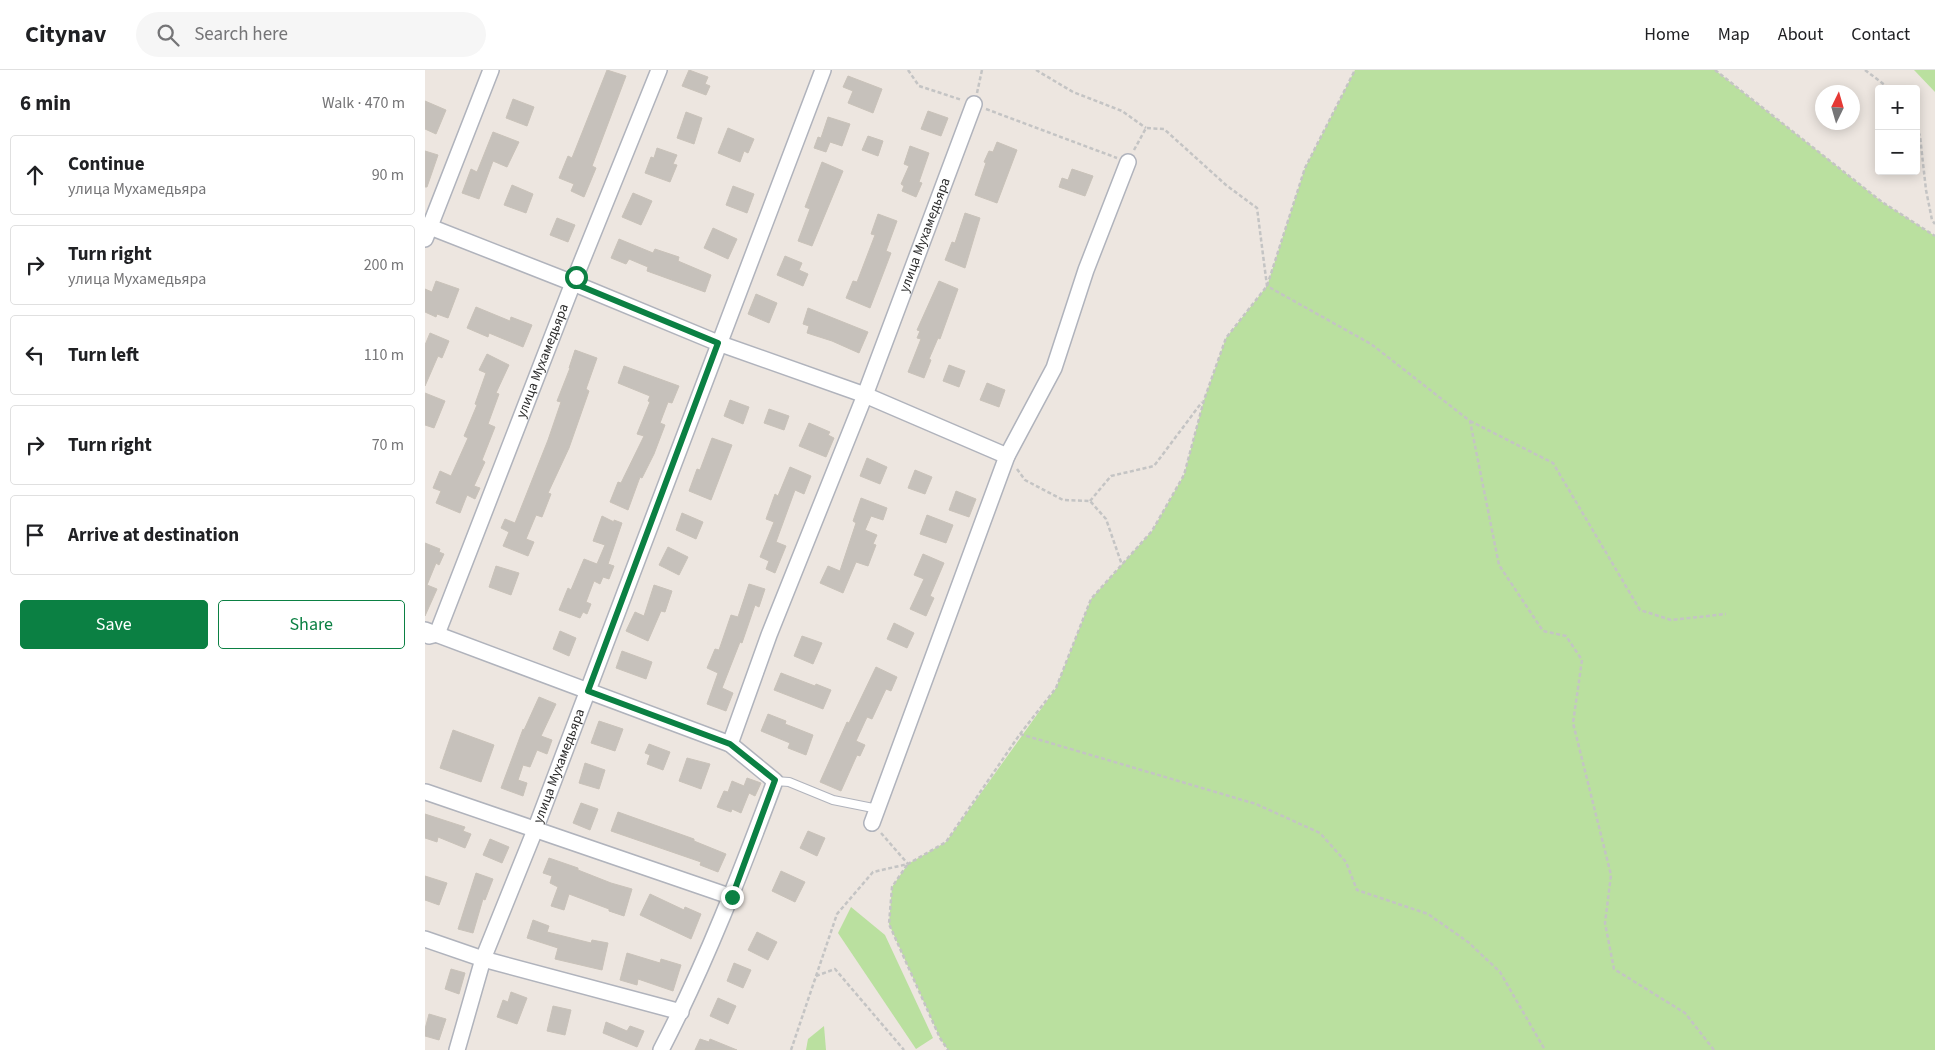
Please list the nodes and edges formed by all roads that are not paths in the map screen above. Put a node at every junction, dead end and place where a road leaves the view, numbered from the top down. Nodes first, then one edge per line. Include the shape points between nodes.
1 (491, 70) edge
2 (659, 70) edge
3 (823, 70) edge
4 (974, 104) road end
5 (1128, 162) dead end
6 (427, 231) edge
7 (573, 283) junction
8 (718, 343) junction
9 (865, 395) junction
10 (1007, 456) junction
11 (429, 634) edge
12 (588, 691) junction
13 (730, 744) junction
14 (775, 780) junction
15 (426, 792) edge
16 (878, 809) junction
17 (872, 824) road end
18 (535, 830) junction
19 (732, 897) junction
20 (425, 939) edge
21 (483, 959) junction
22 (681, 1012) junction
23 (457, 1050) edge
24 (661, 1050) edge

1 - 6 street
2 - 7 street, улица Мухамедьяра
3 - 8 street, улица Мухамедьяра
4 - 9 street, улица Мухамедьяра
5 - 10 street via 1086,270 1053,368
6 - 7 street
7 - 8 street
7 - 11 street, улица Мухамедьяра
8 - 9 street
8 - 12 street, улица Мухамедьяра
9 - 10 street
9 - 13 street, улица Мухамедьяра via 769,635
10 - 16 street
11 - 12 street
12 - 13 street
12 - 18 street, улица Мухамедьяра
13 - 14 street
14 - 16 lane via 789,782 833,800
14 - 19 street
15 - 18 street
16 - 17 street
18 - 19 street
18 - 21 street, улица Мухамедьяра
19 - 22 street
20 - 21 street
21 - 22 street
21 - 23 street, улица Мухамедьяра
22 - 24 street

